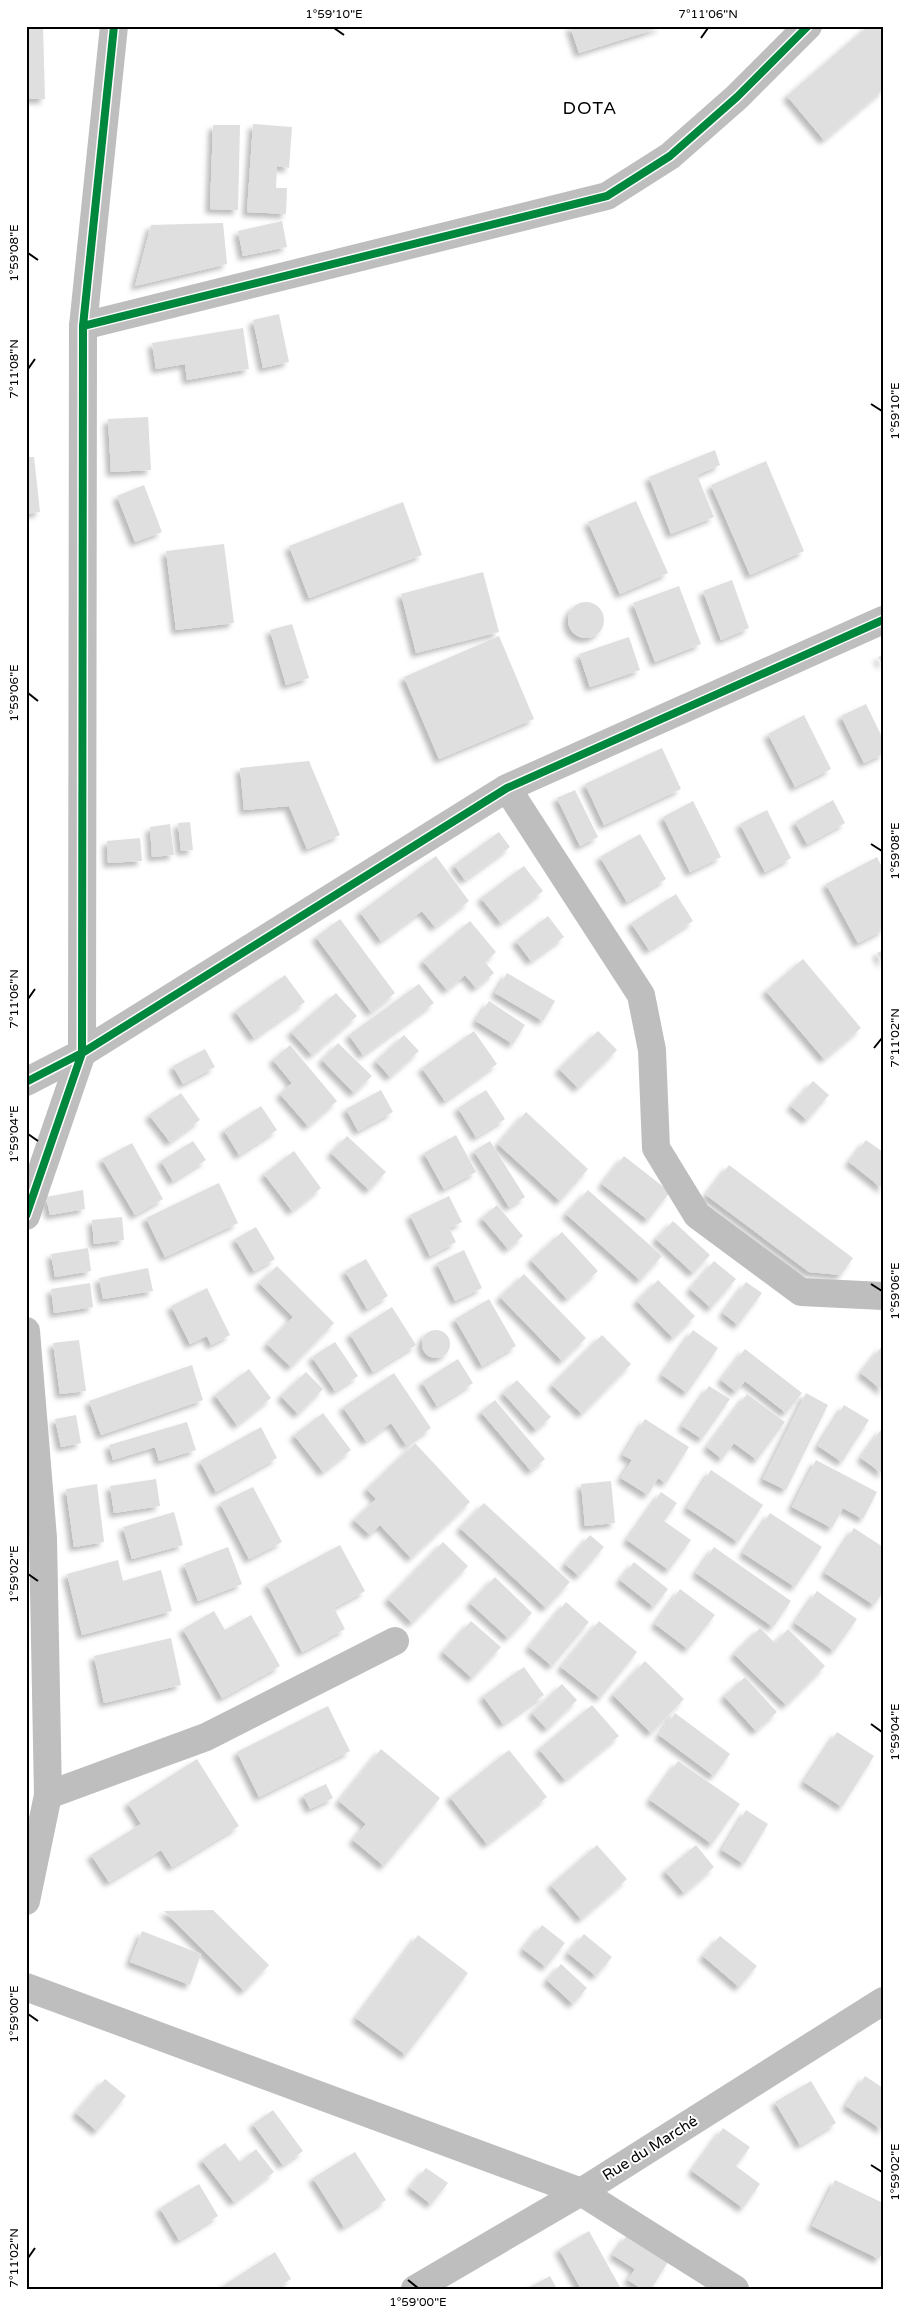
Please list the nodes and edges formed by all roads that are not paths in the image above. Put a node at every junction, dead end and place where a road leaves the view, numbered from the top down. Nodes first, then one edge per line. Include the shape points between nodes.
1 (114, 26) edge
2 (808, 26) edge
3 (83, 326) junction
4 (883, 620) edge
5 (507, 788) junction
6 (82, 1054) junction
7 (26, 1082) edge
8 (26, 1216) edge
9 (883, 1296) edge
10 (26, 1331) edge
11 (394, 1641) dead end
12 (48, 1795) junction
13 (26, 1901) edge
14 (26, 1987) edge
15 (883, 2001) edge
16 (581, 2192) junction
17 (415, 2289) edge
18 (735, 2289) edge

1 - 3 street
2 - 3 street via 737,97 670,156 608,196
3 - 6 street
4 - 5 street
5 - 6 street
5 - 9 street via 641,995 652,1050 656,1148 697,1215 802,1292
6 - 7 street
6 - 8 street
10 - 12 street via 43,1538
11 - 12 street via 206,1737
12 - 13 street
14 - 16 street
15 - 16 street, Rue du Marché
16 - 17 street, Rue du Marché
16 - 18 street

